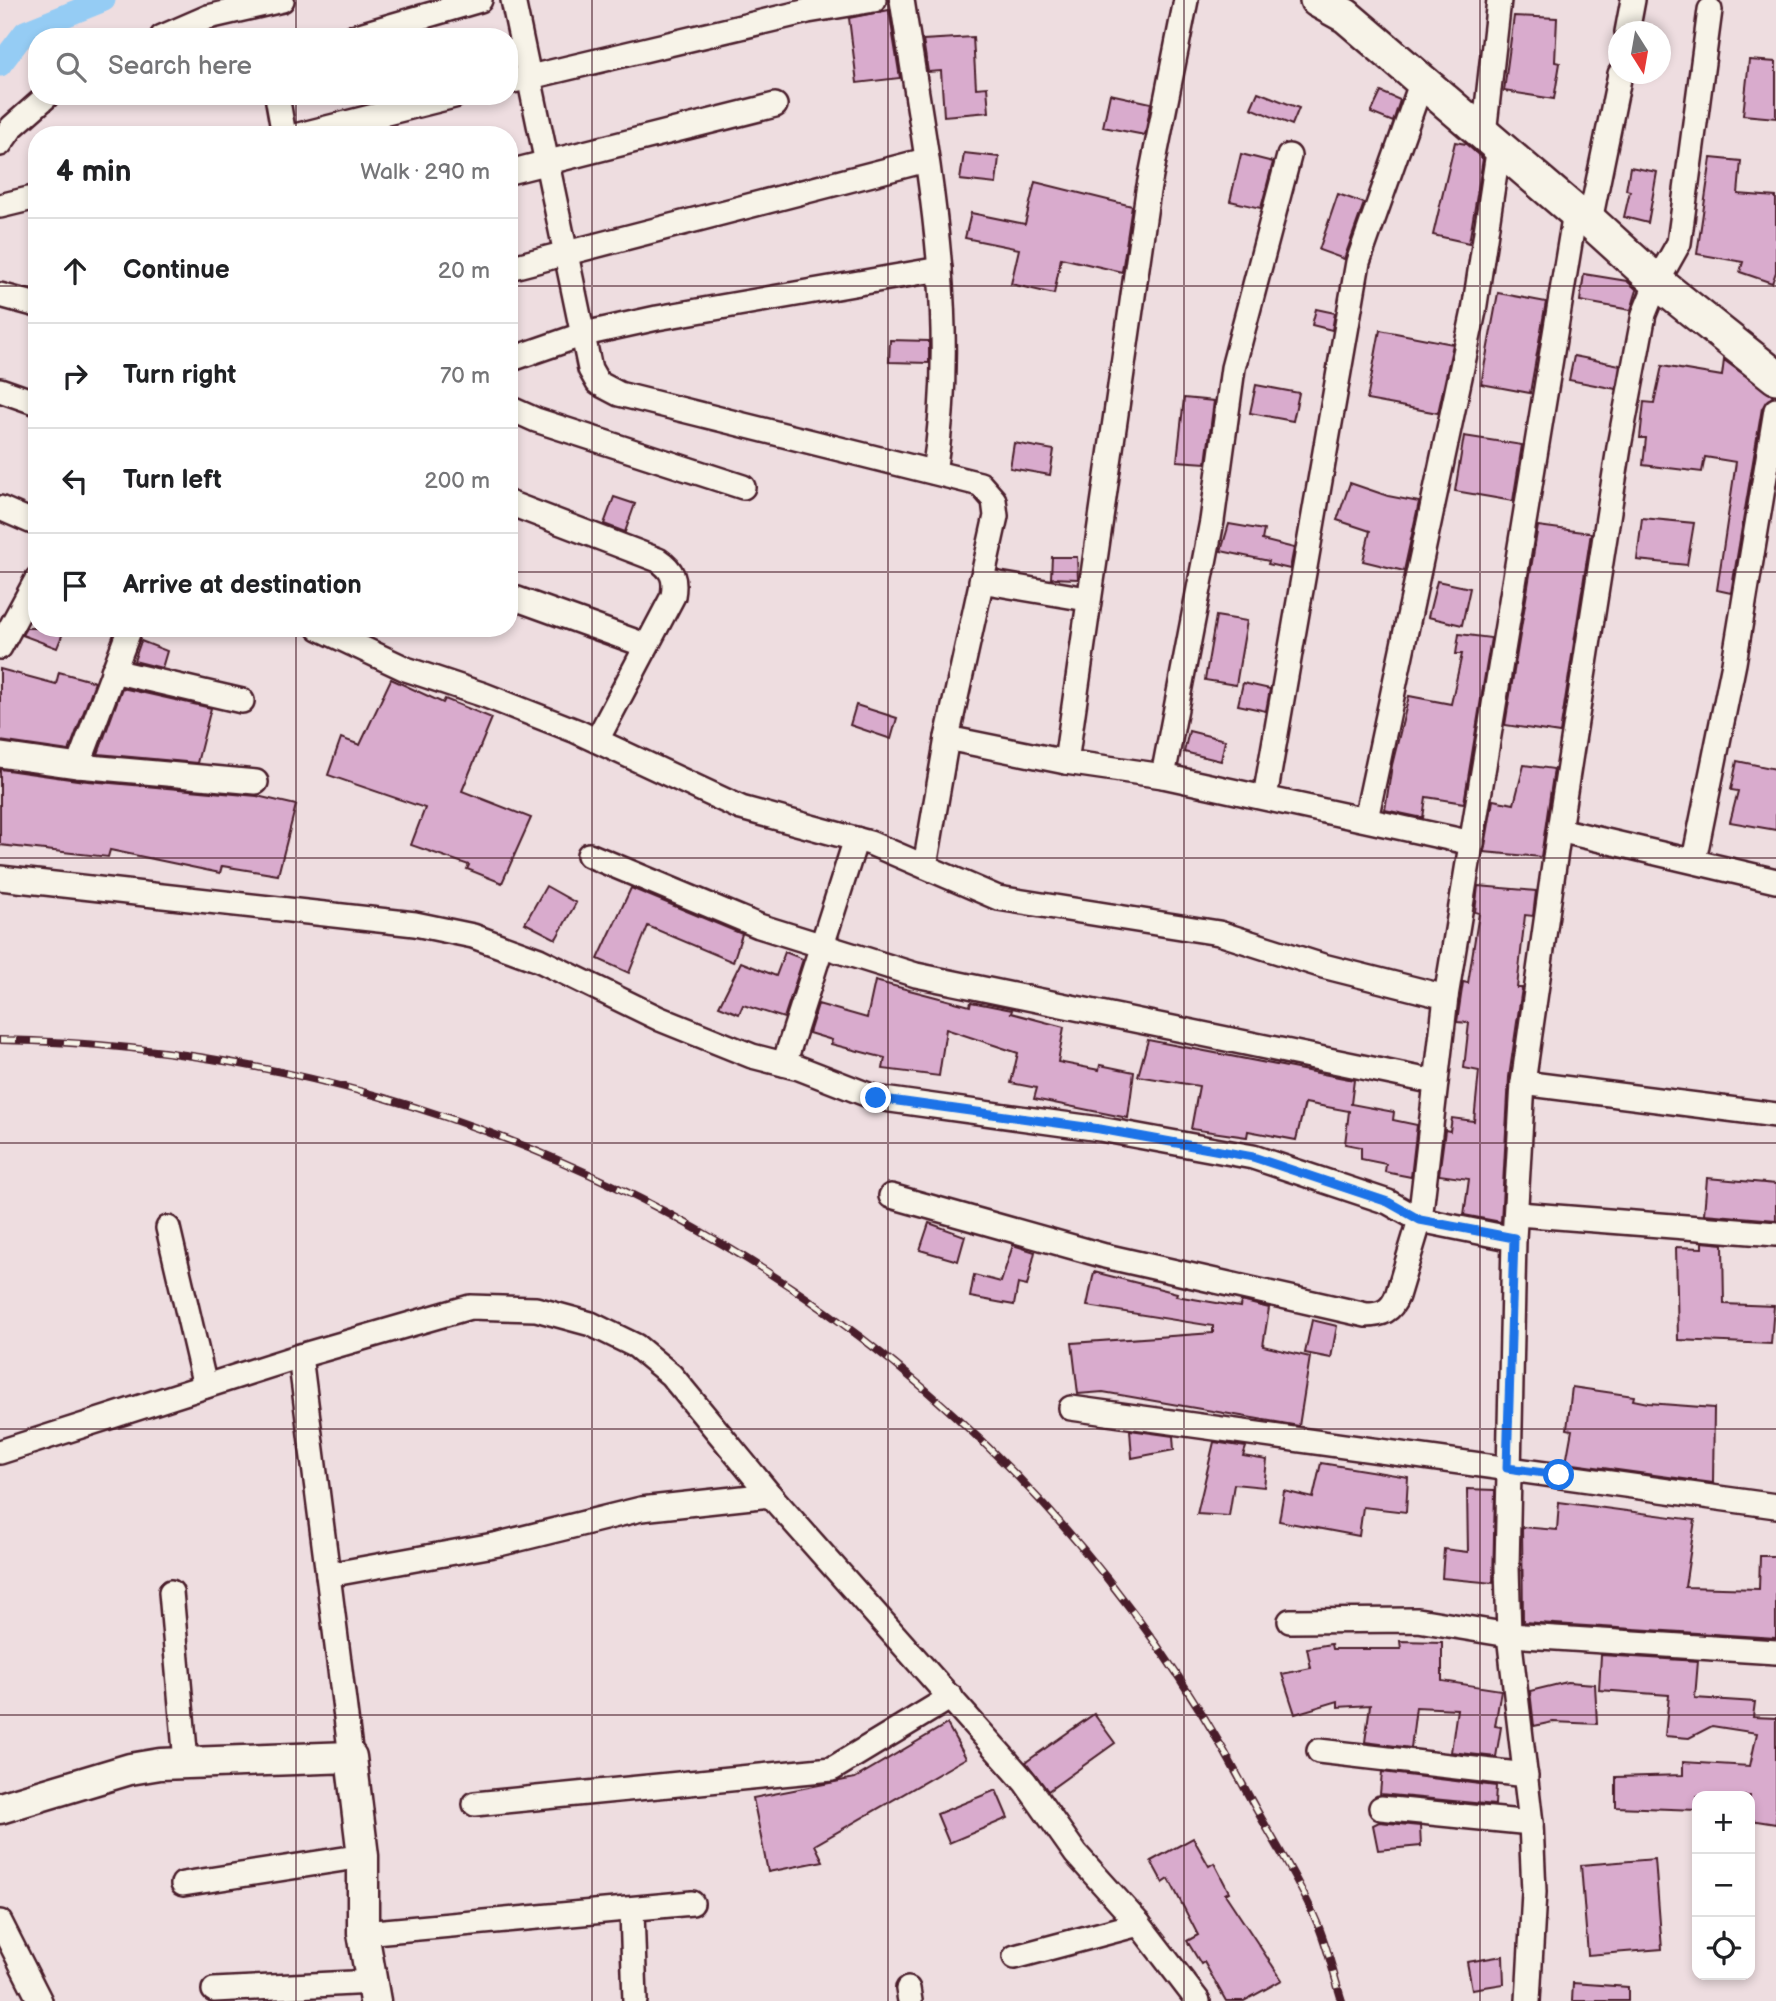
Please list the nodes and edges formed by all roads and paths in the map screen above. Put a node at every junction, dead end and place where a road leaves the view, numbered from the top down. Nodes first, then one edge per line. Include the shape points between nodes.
1 (282, 0) edge
2 (480, 0) edge
3 (513, 0) edge
4 (874, 0) edge
5 (902, 0) edge
6 (1186, 0) edge
7 (1317, 0) edge
8 (1499, 0) edge
9 (1633, 0) edge
10 (1710, 10) dead end
11 (1630, 21) edge
12 (183, 28) edge
13 (384, 28) edge
14 (515, 28) edge
15 (518, 57) edge
16 (520, 80) edge
17 (1422, 81) junction
18 (1617, 84) edge
19 (37, 105) edge
20 (279, 105) edge
21 (418, 105) edge
22 (775, 105) dead end
23 (282, 126) edge
24 (335, 126) edge
25 (1492, 140) junction
26 (0, 144) edge
27 (1289, 156) dead end
28 (926, 160) junction
29 (549, 163) junction
30 (518, 170) edge
31 (28, 199) edge
32 (0, 206) edge
33 (1583, 217) junction
34 (565, 256) junction
35 (518, 266) edge
36 (940, 269) junction
37 (1657, 282) junction
38 (0, 295) edge
39 (28, 303) edge
40 (584, 334) junction
41 (518, 357) edge
42 (1776, 377) edge
43 (0, 390) edge
44 (28, 400) edge
45 (1776, 410) edge
46 (518, 412) edge
47 (934, 472) junction
48 (743, 487) dead end
49 (518, 507) edge
50 (0, 508) edge
51 (28, 520) edge
52 (981, 581) junction
53 (28, 596) edge
54 (518, 599) edge
55 (1087, 599) junction
56 (126, 637) edge
57 (338, 637) edge
58 (645, 645) junction
59 (0, 647) edge
60 (113, 671) junction
61 (242, 701) dead end
62 (947, 738) junction
63 (597, 740) junction
64 (0, 755) edge
65 (1066, 762) junction
66 (78, 766) junction
67 (1163, 776) junction
68 (256, 782) dead end
69 (1265, 797) junction
70 (1366, 819) junction
71 (1559, 830) junction
72 (856, 839) junction
73 (1472, 843) junction
74 (589, 855) dead end
75 (1694, 860) junction
76 (925, 866) junction
77 (0, 878) edge
78 (1776, 881) edge
79 (821, 946) junction
80 (1446, 997) junction
81 (784, 1064) junction
82 (1435, 1082) junction
83 (1523, 1083) junction
84 (1776, 1115) edge
85 (891, 1196) dead end
86 (1518, 1214) junction
87 (1420, 1220) junction
88 (168, 1228) dead end
89 (1776, 1234) edge
90 (1514, 1238) junction
91 (300, 1356) junction
92 (205, 1386) junction
93 (1071, 1408) dead end
94 (0, 1452) edge
95 (1507, 1468) junction
96 (770, 1495) junction
97 (1776, 1506) edge
98 (328, 1575) junction
99 (171, 1592) dead end
100 (1290, 1621) dead end
101 (1509, 1635) junction
102 (1776, 1652) edge
103 (951, 1697) junction
104 (1319, 1751) dead end
105 (351, 1757) junction
106 (186, 1762) junction
107 (1526, 1775) junction
108 (475, 1804) dead end
109 (0, 1808) edge
110 (1381, 1808) dead end
111 (1531, 1823) junction
112 (363, 1856) junction
113 (183, 1884) dead end
114 (692, 1903) dead end
115 (632, 1911) junction
116 (0, 1922) edge
117 (1139, 1924) junction
118 (363, 1933) junction
119 (1015, 1957) dead end
120 (214, 1990) dead end
121 (373, 1992) edge
122 (40, 2001) edge
123 (635, 2001) edge
124 (1198, 2001) edge
125 (1528, 2001) edge

1 - 12 street via 208,17
2 - 13 street
3 - 14 street
4 - 16 street
5 - 28 street
6 - 55 street via 1148,191
7 - 17 main road via 1346,16
8 - 25 street
9 - 11 street
10 - 37 street via 1679,243
15 - 16 street
16 - 29 street
17 - 25 main road
17 - 69 street via 1358,262
18 - 33 street
19 - 26 street
20 - 23 street
21 - 24 street
22 - 29 street
25 - 33 main road
25 - 70 street via 1474,311
27 - 67 street via 1233,368 1212,521
28 - 34 street
28 - 36 street
29 - 30 street
29 - 34 street
31 - 32 street
33 - 37 main road
33 - 73 street
34 - 35 street
34 - 40 street
36 - 40 street
36 - 47 street via 941,428
37 - 42 main road
37 - 71 street via 1644,314 1620,441
38 - 39 street
40 - 41 street
40 - 47 street via 593,376 619,394
43 - 44 street
45 - 75 street via 1734,663
46 - 48 street
47 - 52 street via 980,484 994,500 996,516
49 - 58 street via 667,566 676,581 673,596
50 - 51 street
52 - 55 street
52 - 62 street
53 - 59 street
54 - 58 street
55 - 65 street
56 - 60 street
57 - 63 street via 406,669
58 - 63 street
60 - 61 street
60 - 66 street
62 - 65 street
62 - 76 street
63 - 72 street via 741,808
64 - 66 street
65 - 67 street
66 - 68 street
67 - 69 street
69 - 70 street
70 - 73 street
71 - 75 street
71 - 83 street
72 - 76 street
72 - 79 street
73 - 80 street
74 - 79 street via 759,926
75 - 78 street
76 - 80 street via 998,898 1219,933
77 - 81 street via 415,924 473,936 539,960 671,1023
79 - 81 street
79 - 82 street via 916,975
80 - 82 street
81 - 87 street via 876,1098 1100,1129 1253,1157 1388,1202
82 - 87 street
83 - 84 street
83 - 86 street
85 - 87 street via 1105,1256 1366,1315 1393,1306
86 - 89 street
86 - 90 street
87 - 90 street
88 - 92 street
90 - 95 street
91 - 92 street
91 - 96 street via 470,1307 536,1309 591,1324 636,1346 671,1375
91 - 98 street
92 - 94 street
93 - 95 street
95 - 97 street
95 - 101 street
96 - 98 street via 641,1509 499,1544
96 - 103 street
98 - 105 street
99 - 106 street
100 - 101 street via 1418,1620
101 - 102 street
101 - 107 street
103 - 108 street via 832,1769
103 - 117 street via 1026,1782 1076,1854
104 - 107 street
105 - 106 street
105 - 112 street
106 - 109 street via 130,1769
107 - 111 street
110 - 111 street
111 - 125 street via 1534,1892
112 - 113 street
112 - 118 street
114 - 115 street
115 - 118 street
115 - 123 street
116 - 122 street
117 - 119 street
117 - 124 street
118 - 121 street
120 - 121 street

